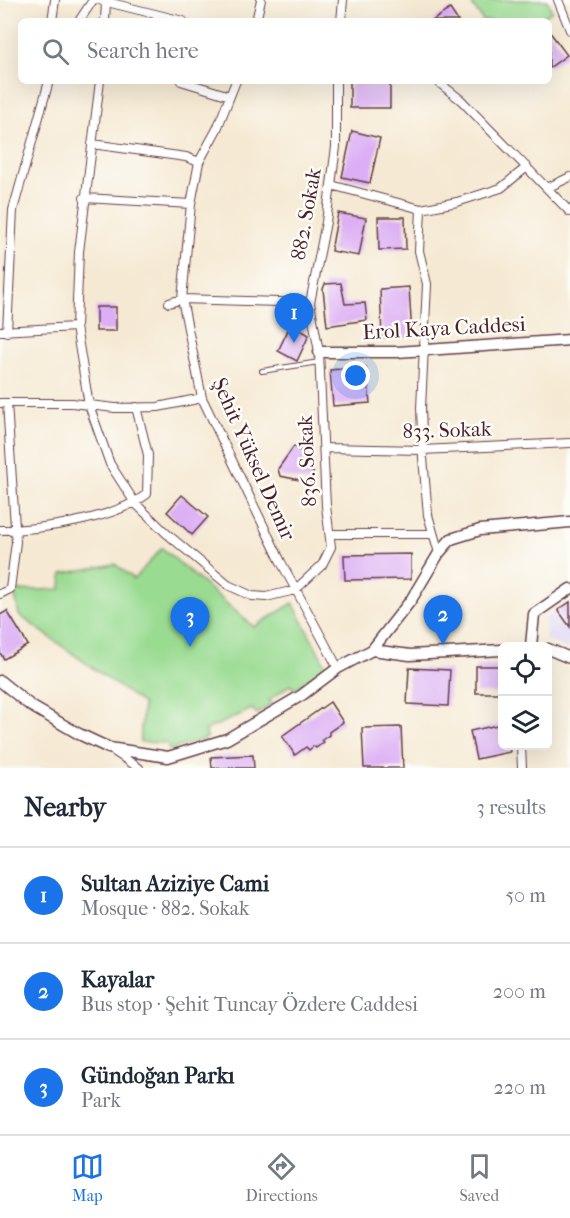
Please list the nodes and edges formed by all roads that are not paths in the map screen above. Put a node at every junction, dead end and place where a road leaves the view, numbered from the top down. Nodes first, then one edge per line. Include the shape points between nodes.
1 (55, 0) edge
2 (93, 0) edge
3 (261, 0) edge
4 (343, 0) edge
5 (558, 0) edge
6 (103, 1) edge
7 (52, 18) edge
8 (81, 18) edge
9 (105, 18) edge
10 (171, 18) edge
11 (257, 18) edge
12 (342, 18) edge
13 (570, 30) edge
14 (48, 84) edge
15 (100, 84) edge
16 (191, 84) edge
17 (235, 84) edge
18 (336, 84) edge
19 (441, 84) edge
20 (230, 96) junction
21 (92, 144) junction
22 (199, 162) junction
23 (526, 167) junction
24 (570, 177) edge
25 (331, 185) junction
26 (547, 188) junction
27 (84, 198) junction
28 (191, 204) junction
29 (421, 209) junction
30 (570, 212) edge
31 (182, 299) junction
32 (169, 303) dead end
33 (310, 303) junction
34 (76, 327) junction
35 (3, 332) edge
36 (570, 340) edge
37 (425, 351) junction
38 (319, 357) junction
39 (262, 371) dead end
40 (202, 398) junction
41 (3, 403) edge
42 (90, 405) junction
43 (136, 407) junction
44 (570, 443) edge
45 (324, 448) junction
46 (422, 450) junction
47 (135, 503) junction
48 (570, 522) edge
49 (0, 530) edge
50 (15, 530) junction
51 (331, 534) junction
52 (433, 534) junction
53 (439, 553) junction
54 (570, 589) edge
55 (294, 590) junction
56 (0, 594) edge
57 (531, 642) edge
58 (372, 650) junction
59 (498, 650) edge
60 (552, 651) edge
61 (570, 658) edge
62 (338, 668) junction
63 (0, 681) edge
64 (110, 748) junction
65 (521, 750) edge
66 (139, 768) edge
67 (522, 768) edge

1 - 7 street
2 - 8 street
3 - 11 street
4 - 12 street
5 - 13 street
6 - 9 street
6 - 10 street
14 - 35 street via 13,210
15 - 21 street
16 - 20 street
17 - 20 street, Şehit Yüksel Demir
18 - 25 street, 882. Sokak via 336,147
19 - 23 street
20 - 22 street, Şehit Yüksel Demir
21 - 22 street
21 - 27 street
22 - 28 street, Şehit Yüksel Demir
23 - 26 street
23 - 29 street via 501,188
24 - 26 street
25 - 29 street
25 - 33 street, 882. Sokak
26 - 30 street
27 - 28 street
27 - 34 street
28 - 31 street, Şehit Yüksel Demir
29 - 37 street via 419,251 427,284
31 - 32 street
31 - 33 street
31 - 40 street, Şehit Yüksel Demir
33 - 38 street, 882. Sokak
34 - 35 street
34 - 42 street
36 - 37 street, Erol Kaya Caddesi
37 - 38 street, Erol Kaya Caddesi
37 - 46 street
38 - 39 lane
38 - 45 street, 836. Sokak
40 - 43 street
40 - 55 street, Şehit Yüksel Demir
41 - 42 street
41 - 50 street
42 - 43 street
42 - 47 street via 110,464
43 - 47 street via 148,455 147,494
44 - 46 street, 833. Sokak
45 - 46 street, 833. Sokak
45 - 51 street, 836. Sokak
46 - 52 street
47 - 50 street via 53,525
47 - 55 street via 165,533 240,592 266,597
48 - 53 street via 480,530 451,539
49 - 50 street
50 - 56 street via 10,589
51 - 52 street
51 - 55 street, 836. Sokak via 331,547 322,565
52 - 53 street
53 - 58 street via 411,600
54 - 57 street via 534,614
55 - 62 street, Şehit Yüksel Demir
58 - 59 street via 411,655
58 - 62 street
60 - 61 street
62 - 64 street via 302,695 227,739 168,757
63 - 64 street via 31,706
64 - 66 street
65 - 67 street

